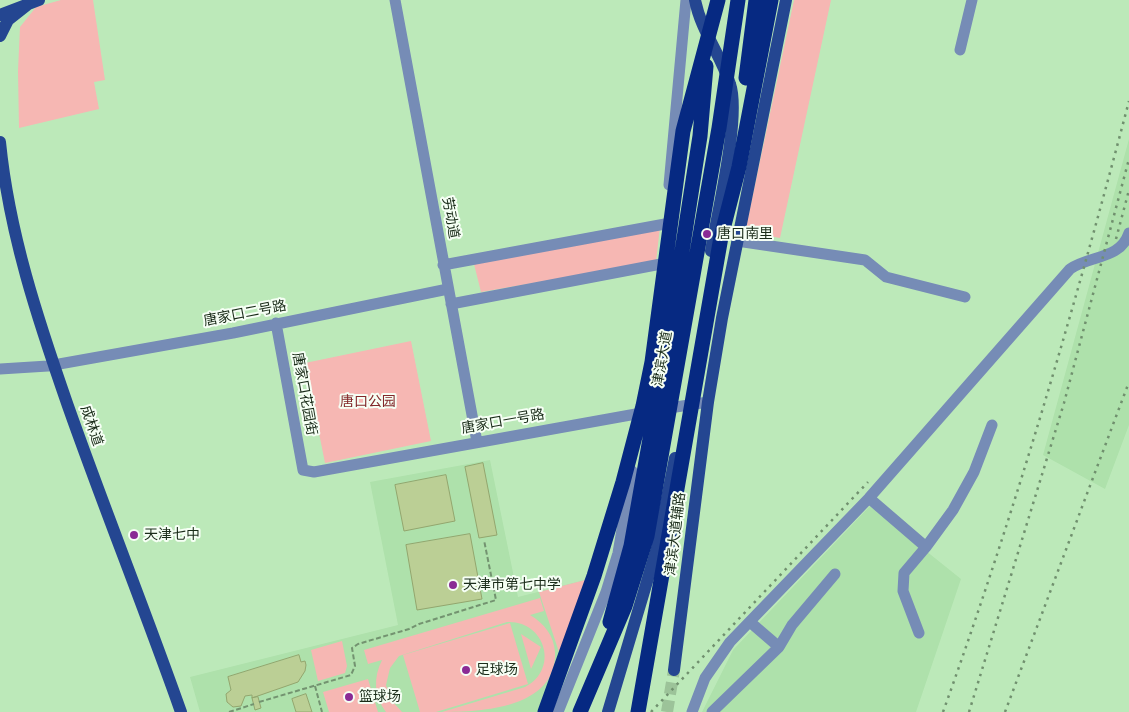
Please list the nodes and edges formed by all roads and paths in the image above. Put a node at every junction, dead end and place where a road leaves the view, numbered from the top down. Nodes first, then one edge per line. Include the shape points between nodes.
1 (395, 0) edge
2 (686, 0) edge
3 (695, 0) edge
4 (707, 0) edge
5 (718, 0) edge
6 (733, 0) edge
7 (738, 0) edge
8 (756, 0) edge
9 (771, 0) edge
10 (786, 0) edge
11 (972, 0) edge
12 (33, 2) edge
13 (0, 15) edge
14 (0, 36) edge
15 (960, 50) dead end
16 (731, 54) junction
17 (0, 142) edge
18 (0, 197) edge
19 (665, 224) junction
20 (1129, 233) edge
21 (721, 238) junction
22 (737, 241) junction
23 (661, 264) junction
24 (444, 265) junction
25 (448, 289) junction
26 (965, 297) dead end
27 (451, 304) junction
28 (276, 323) junction
29 (51, 366) junction
30 (0, 370) edge
31 (708, 402) junction
32 (686, 405) junction
33 (638, 414) junction
34 (992, 425) dead end
35 (477, 442) junction
36 (303, 470) joint
37 (869, 498) junction
38 (484, 540) dead end
39 (662, 546) junction
40 (926, 547) junction
41 (834, 574) dead end
42 (750, 622) junction
43 (919, 633) dead end
44 (779, 647) junction
45 (598, 670) junction
46 (674, 670) tunnel mouth
47 (315, 686) junction
48 (260, 702) dead end
49 (254, 704) dead end
50 (172, 712) edge
51 (181, 712) edge
52 (228, 712) edge
53 (322, 712) edge
54 (545, 712) edge
55 (558, 712) edge
56 (580, 712) edge
57 (608, 712) edge
58 (638, 712) edge
59 (647, 712) edge
60 (692, 712) edge
61 (712, 712) edge

1 - 24 street, 劳动道
2 - 19 street
3 - 32 main road via 709,42 730,84 733,109
4 - 45 highway, bridge via 702,122 682,256 631,546
5 - 54 highway, bridge via 682,131 652,362 643,406 594,576
6 - 16 highway
7 - 16 highway, 津滨大道, bridge
8 - 21 highway
9 - 21 highway via 739,167
10 - 22 main road, 津滨大道辅路
11 - 15 street
12 - 13 main road
12 - 14 main road via 8,20
16 - 45 highway, 津滨大道, bridge via 647,536 625,606
17 - 29 main road, 成林道 via 16,245
18 - 29 main road, 成林道
19 - 23 street
19 - 24 street
20 - 37 street via 1118,250 1070,269
21 - 39 highway, bridge
22 - 26 street via 865,260 886,277
22 - 31 main road, 津滨大道辅路
23 - 27 street
23 - 33 street
24 - 25 street, 劳动道
25 - 27 street, 劳动道
25 - 28 street, 唐家口二号路
27 - 35 street, 劳动道
28 - 29 street, 唐家口二号路
28 - 36 street, 唐家口花园街
29 - 30 street, 唐家口二号路
29 - 50 main road, 成林道
29 - 51 main road, 成林道
31 - 32 street, 唐家口一号路
31 - 46 main road, 津滨大道辅路
32 - 33 street, 唐家口一号路
32 - 39 main road
33 - 35 street, 唐家口一号路
33 - 55 street via 627,510 618,553 590,635
34 - 40 street via 974,472 953,510
35 - 36 street, 唐家口一号路 via 314,472
37 - 40 street
37 - 42 street
38 - 47 path via 496,600 358,644 352,648 355,666 351,675
39 - 57 main road
39 - 58 highway, bridge
39 - 59 highway, bridge
40 - 43 street via 904,573 903,591
41 - 44 street via 792,625
42 - 44 street
42 - 60 street via 730,642 706,678
44 - 61 street
45 - 56 highway, 津滨大道, bridge
47 - 48 path
47 - 53 path
49 - 52 path

